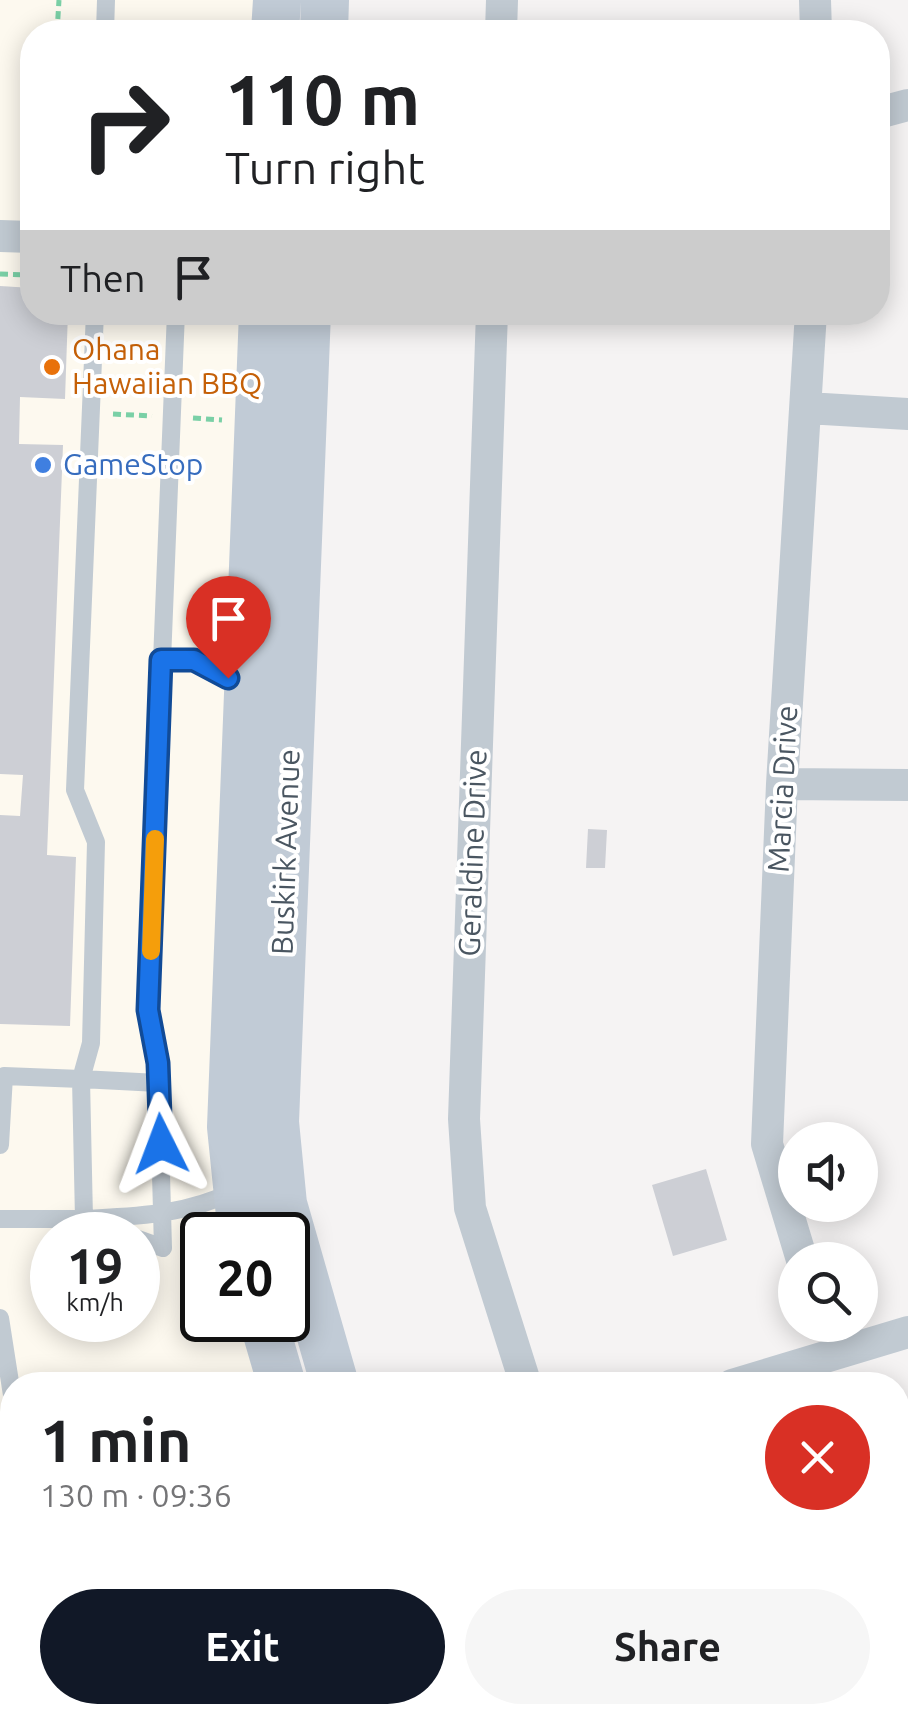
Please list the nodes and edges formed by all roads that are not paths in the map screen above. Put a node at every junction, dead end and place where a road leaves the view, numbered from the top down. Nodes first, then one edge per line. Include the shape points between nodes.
1 (94, 325) edge
2 (175, 325) edge
3 (262, 325) edge
4 (306, 325) edge
5 (492, 325) edge
6 (810, 325) edge
7 (807, 408) junction
8 (908, 414) edge
9 (161, 660) junction
10 (246, 704) junction
11 (782, 784) junction
12 (908, 785) edge
13 (81, 1079) junction
14 (158, 1083) junction
15 (0, 1145) edge
16 (84, 1212) edge
17 (234, 1212) edge
18 (239, 1212) edge
19 (160, 1214) edge
20 (164, 1214) junction
21 (0, 1219) edge
22 (30, 1219) edge
23 (796, 1242) edge
24 (160, 1246) edge
25 (0, 1318) edge
26 (908, 1332) edge
27 (878, 1335) edge
28 (269, 1342) edge
29 (824, 1342) edge
30 (8, 1372) edge
31 (278, 1372) edge
32 (331, 1372) edge
33 (522, 1372) edge
34 (760, 1372) edge

1 - 13 lane via 76,790 96,842 91,1044
2 - 9 lane
3 - 10 main road, Buskirk Avenue
4 - 32 main road, Buskirk Avenue via 275,1122 284,1204
5 - 33 street, Geraldine Drive via 464,1120 470,1208
6 - 7 street, Marcia Drive
7 - 8 street
7 - 11 street, Marcia Drive
9 - 10 lane via 194,660 228,678
9 - 14 lane via 148,1010
10 - 18 main road, Buskirk Avenue via 231,1127
11 - 12 street
11 - 23 street, Marcia Drive via 766,1144
13 - 14 lane
13 - 15 lane via 4,1076
13 - 16 lane
14 - 20 lane
17 - 20 lane via 204,1206
19 - 20 lane
20 - 24 lane
21 - 22 lane
25 - 30 lane
26 - 27 street
28 - 31 main road
29 - 34 street

